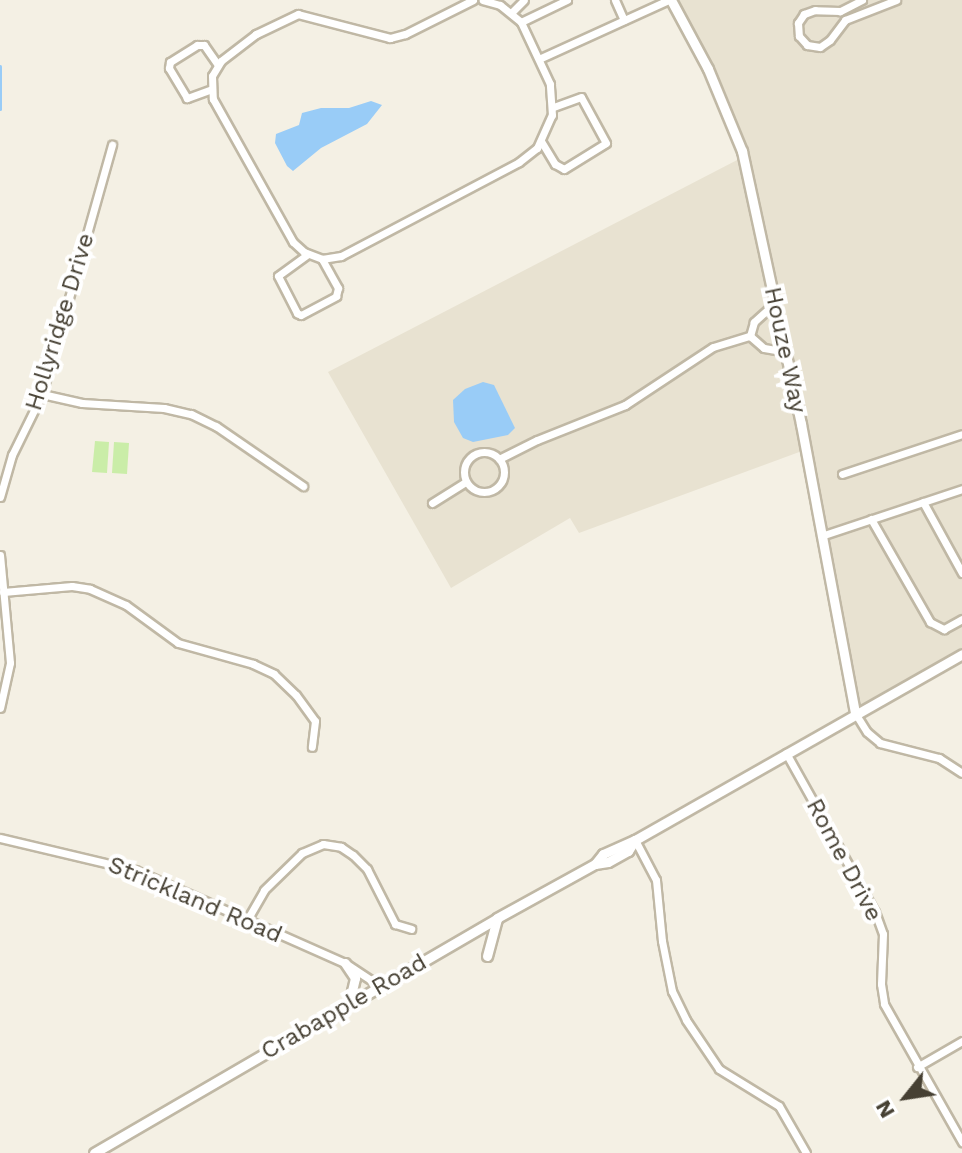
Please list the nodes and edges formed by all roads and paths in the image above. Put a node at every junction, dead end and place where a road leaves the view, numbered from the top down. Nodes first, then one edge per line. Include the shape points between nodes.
1 (471, 0) edge
2 (483, 0) edge
3 (524, 0) edge
4 (567, 0) edge
5 (615, 0) edge
6 (670, 0) edge
7 (862, 0) edge
8 (896, 0) edge
9 (840, 11) junction
10 (511, 13) junction
11 (624, 20) junction
12 (845, 20) junction
13 (521, 22) junction
14 (541, 58) junction
15 (218, 65) junction
16 (212, 89) junction
17 (553, 107) junction
18 (541, 141) junction
19 (112, 145) dead end
20 (308, 254) junction
21 (322, 259) junction
22 (776, 302) junction
23 (750, 336) junction
24 (786, 352) junction
25 (42, 394) junction
26 (962, 434) edge
27 (499, 459) junction
28 (842, 474) dead end
29 (466, 482) junction
30 (303, 486) dead end
31 (962, 489) edge
32 (0, 497) edge
33 (923, 502) junction
34 (432, 503) dead end
35 (871, 519) junction
36 (821, 536) junction
37 (0, 555) edge
38 (962, 573) edge
39 (3, 592) junction
40 (962, 619) edge
41 (962, 654) edge
42 (0, 708) edge
43 (855, 713) junction
44 (312, 747) dead end
45 (786, 753) junction
46 (962, 773) edge
47 (0, 838) edge
48 (635, 840) junction
49 (497, 918) junction
50 (247, 920) junction
51 (411, 929) dead end
52 (487, 956) dead end
53 (345, 963) junction
54 (380, 986) junction
55 (349, 1004) junction
56 (962, 1041) edge
57 (917, 1067) junction
58 (115, 1141) junction
59 (962, 1142) edge
60 (94, 1153) edge
61 (108, 1153) edge
62 (806, 1153) edge

1 - 15 street via 390,38 310,15 286,17 229,52
2 - 10 street
3 - 10 street
4 - 13 street
5 - 11 street
6 - 11 street
6 - 22 street, Houze Way via 708,69 742,151
7 - 9 street
8 - 12 street
9 - 12 street
9 - 12 street via 804,14 799,36 807,45 820,47
10 - 13 street
11 - 14 street
13 - 14 street
14 - 17 street
15 - 16 street
15 - 16 street via 204,45 170,62 187,98
16 - 20 street via 246,162 293,242
17 - 18 street
17 - 18 street via 581,97 606,143 564,169
18 - 21 street via 519,162 376,240
19 - 25 street, Hollyridge Drive
20 - 21 street
20 - 21 street via 278,276 301,315 336,296 338,288
22 - 23 street via 754,322
22 - 24 street, Houze Way
23 - 24 street via 764,348
23 - 27 street via 713,347 625,405
24 - 36 street, Houze Way
25 - 30 street via 191,414
25 - 32 street, Hollyridge Drive via 12,455
26 - 28 street
27 - 29 street via 488,452 475,454 464,469
27 - 29 street via 503,479 495,489 482,493
29 - 34 street
31 - 33 street
33 - 35 street
33 - 38 street
35 - 36 street
35 - 40 street via 934,627 944,629
36 - 43 street, Houze Way
37 - 39 street
39 - 42 street via 10,663
39 - 44 street via 90,589 126,605 178,643 274,674 315,721
41 - 43 street, Crabapple Road
43 - 45 street, Crabapple Road
43 - 46 street via 880,743 939,758
45 - 48 street, Crabapple Road
45 - 57 street, Rome Drive via 875,912 883,934 884,1004
47 - 50 street, Strickland Road via 135,870
48 - 49 street, Crabapple Road via 628,851
48 - 62 street via 656,880 672,991 686,1020 719,1069 779,1106
49 - 52 street
49 - 54 street, Crabapple Road
50 - 51 street via 264,890 302,853 323,844 353,855 367,869 395,924
50 - 53 street, Strickland Road
53 - 54 street, Strickland Road
53 - 55 street via 355,978
54 - 55 street, Crabapple Road
55 - 58 street, Crabapple Road
56 - 57 street
57 - 59 street, Rome Drive
58 - 60 street, Crabapple Road
58 - 61 street

